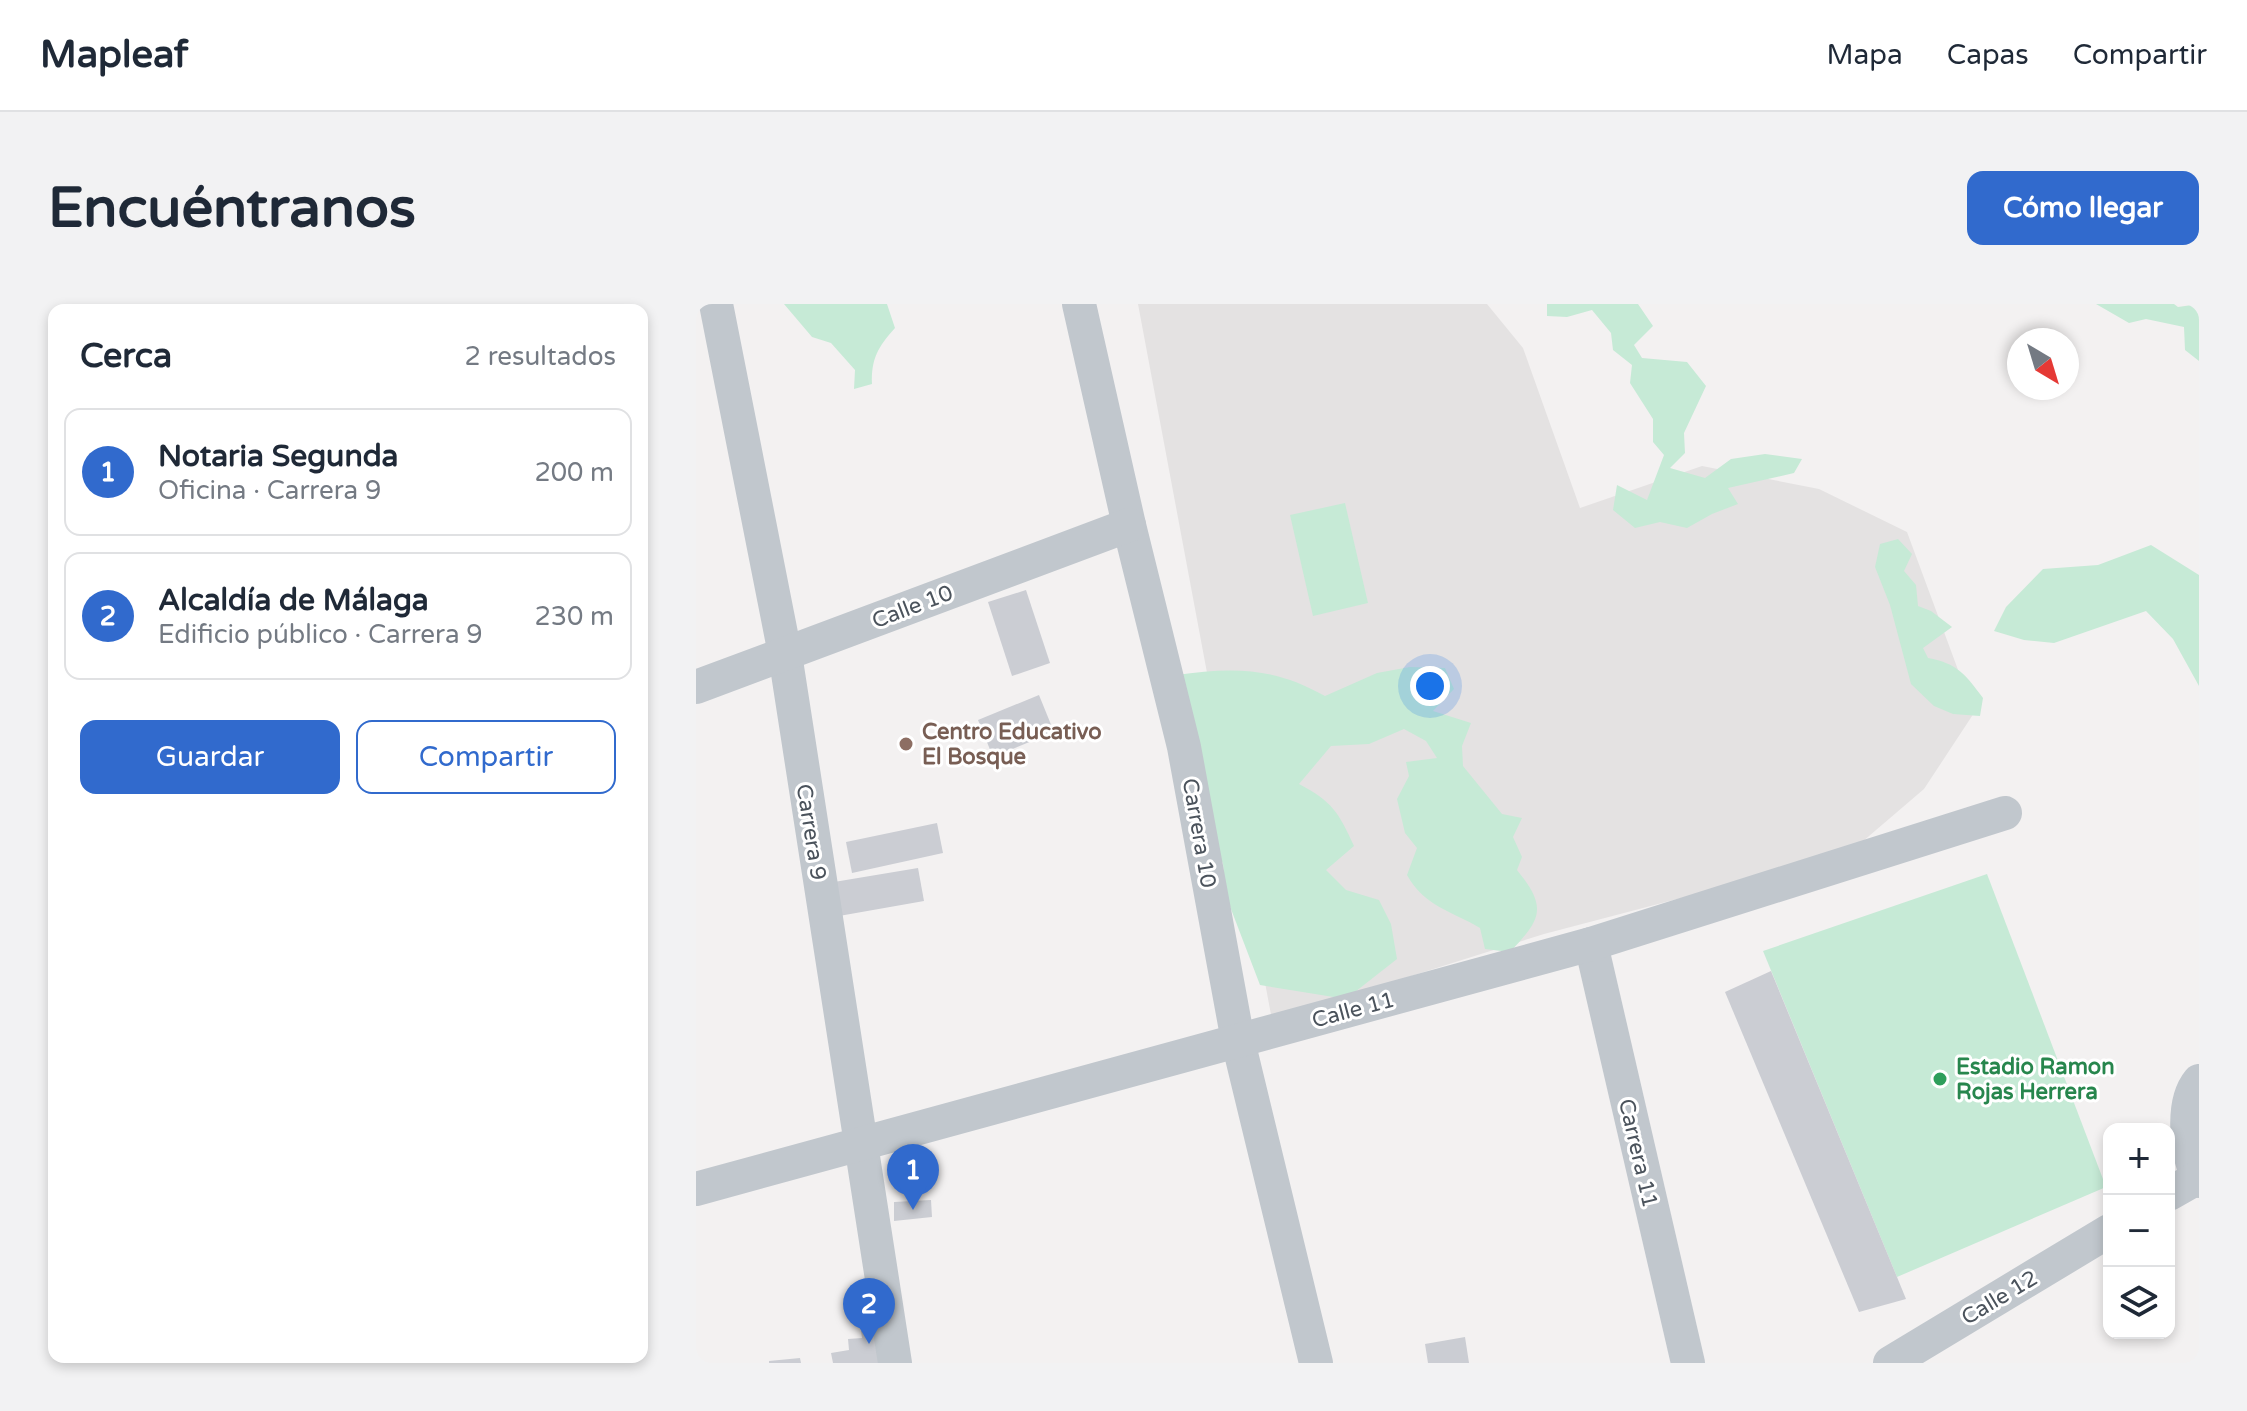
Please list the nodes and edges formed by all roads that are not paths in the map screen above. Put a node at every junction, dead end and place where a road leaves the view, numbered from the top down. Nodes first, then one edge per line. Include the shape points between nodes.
1 (716, 304) edge
2 (1079, 304) edge
3 (1129, 525) junction
4 (785, 654) junction
5 (696, 687) edge
6 (2005, 813) dead end
7 (1591, 944) junction
8 (1238, 1041) junction
9 (2199, 1081) edge
10 (860, 1145) junction
11 (2188, 1184) edge
12 (696, 1189) edge
13 (2103, 1235) edge
14 (895, 1363) edge
15 (1316, 1363) edge
16 (1688, 1363) edge
17 (1890, 1363) edge

1 - 4 street, Carrera 9
2 - 3 street, Carrera 10
3 - 4 street, Calle 10
3 - 8 street, Carrera 10 via 1184,747
4 - 5 street, Calle 10
4 - 10 street, Carrera 9
6 - 7 street, Calle 11
7 - 8 street, Calle 11
7 - 16 street, Carrera 11
8 - 10 street, Calle 11
8 - 15 street, Carrera 10
9 - 11 street via 2191,1090
10 - 12 street, Calle 11
10 - 14 street, Carrera 9
13 - 17 street, Calle 12

